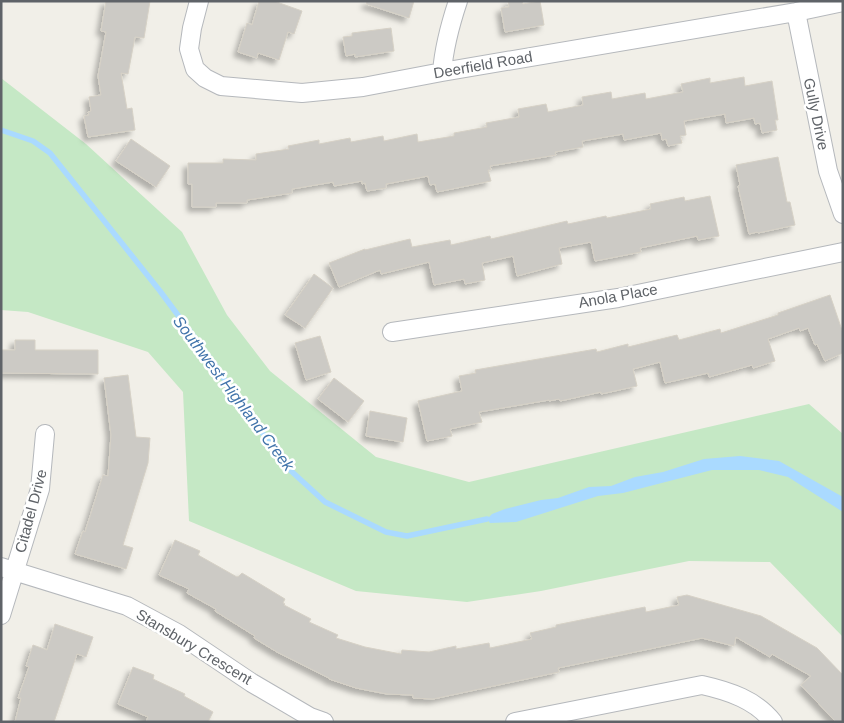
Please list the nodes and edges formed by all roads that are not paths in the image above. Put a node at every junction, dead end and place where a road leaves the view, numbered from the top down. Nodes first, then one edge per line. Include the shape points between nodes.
1 (199, 1) edge
2 (458, 1) edge
3 (843, 2) edge
4 (796, 12) junction
5 (442, 72) junction
6 (843, 214) edge
7 (843, 252) edge
8 (392, 332) dead end
9 (45, 434) dead end
10 (8, 570) edge
11 (1, 615) edge
12 (324, 722) edge
13 (515, 722) edge
14 (773, 722) edge

1 - 5 street, Deerfield Road via 189,49 195,69 221,86 302,93 363,87
2 - 5 street via 444,49
3 - 4 street, Deerfield Road
4 - 5 street, Deerfield Road
4 - 6 street, Gully Drive via 826,162
7 - 8 street, Anola Place via 618,298
9 - 10 street, Citadel Drive via 40,489
10 - 11 street, Citadel Drive
10 - 12 street, Stansbury Crescent via 127,606 179,634 252,683
13 - 14 street via 702,685 743,698 766,713

